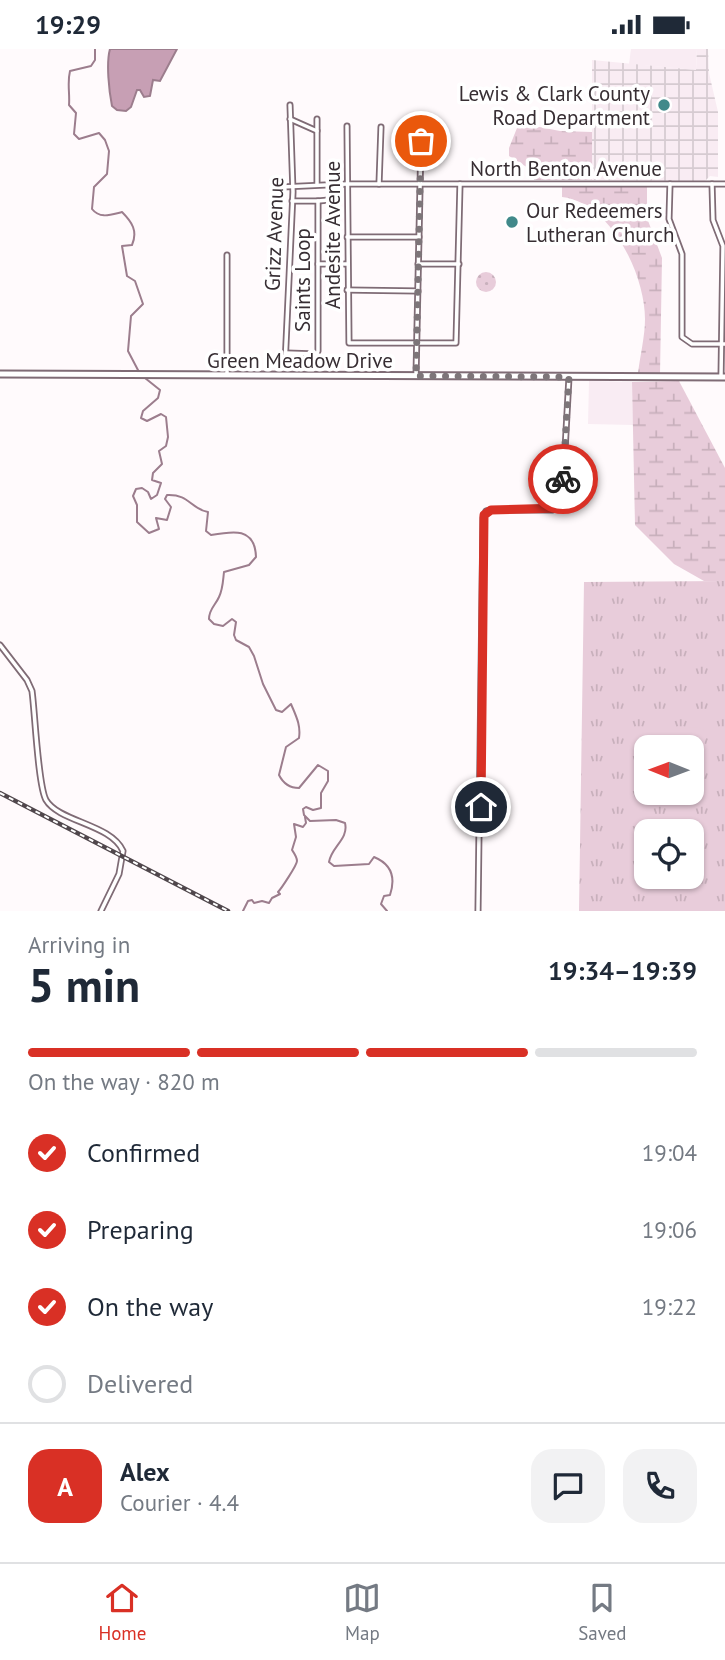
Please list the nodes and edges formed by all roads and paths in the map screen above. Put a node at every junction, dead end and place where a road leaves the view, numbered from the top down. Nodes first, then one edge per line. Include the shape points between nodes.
1 (290, 105) dead end
2 (290, 119) junction
3 (317, 119) dead end
4 (347, 126) dead end
5 (381, 127) dead end
6 (317, 131) junction
7 (421, 141) dead end
8 (670, 183) junction
9 (317, 184) junction
10 (347, 184) junction
11 (379, 184) junction
12 (460, 184) junction
13 (712, 184) junction
14 (725, 184) edge
15 (420, 185) junction
16 (282, 187) dead end
17 (293, 187) junction
18 (329, 200) dead end
19 (292, 201) junction
20 (318, 201) junction
21 (347, 237) junction
22 (419, 237) junction
23 (227, 255) dead end
24 (318, 264) junction
25 (347, 264) junction
26 (418, 264) junction
27 (460, 264) junction
28 (347, 290) junction
29 (418, 291) junction
30 (416, 344) junction
31 (723, 344) edge
32 (286, 353) junction
33 (285, 365) dead end
34 (0, 374) edge
35 (227, 376) junction
36 (416, 376) junction
37 (569, 377) junction
38 (723, 377) edge
39 (0, 645) edge
40 (101, 911) edge
41 (478, 911) edge

1 - 2 street, Grizz Avenue
2 - 6 street
2 - 17 street, Grizz Avenue
3 - 6 street
4 - 10 street, Andesite Avenue
5 - 11 street
6 - 9 street
7 - 15 street
8 - 12 street, North Benton Avenue
8 - 13 street, North Benton Avenue
8 - 31 street via 669,219 682,254 682,337 692,344
9 - 10 street, North Benton Avenue
9 - 17 street, North Benton Avenue
10 - 11 street, North Benton Avenue
10 - 21 street, Andesite Avenue
11 - 15 street, North Benton Avenue
12 - 15 street, North Benton Avenue
12 - 27 street
13 - 14 street, North Benton Avenue
13 - 31 street via 713,220 723,246
15 - 22 street
16 - 17 street, North Benton Avenue
17 - 19 street, Grizz Avenue
18 - 20 street
19 - 20 street, Saints Loop
19 - 32 street, Grizz Avenue
20 - 24 street, Saints Loop
21 - 22 street
21 - 25 street, Andesite Avenue
22 - 26 street
23 - 35 street
24 - 25 street
24 - 32 street, Saints Loop via 317,354
25 - 28 street, Andesite Avenue
26 - 27 street
26 - 29 street
27 - 30 street via 456,343
28 - 29 street
28 - 30 street, Andesite Avenue via 349,343
29 - 30 street
30 - 36 street
31 - 38 street
32 - 33 street, Grizz Avenue
34 - 35 main road, Green Meadow Drive
35 - 36 main road, Green Meadow Drive
36 - 37 main road, Green Meadow Drive
37 - 38 main road, Green Meadow Drive
37 - 41 street via 562,505 553,510 491,510 483,518
39 - 40 street via 32,691 46,800 113,838 123,851 119,874

